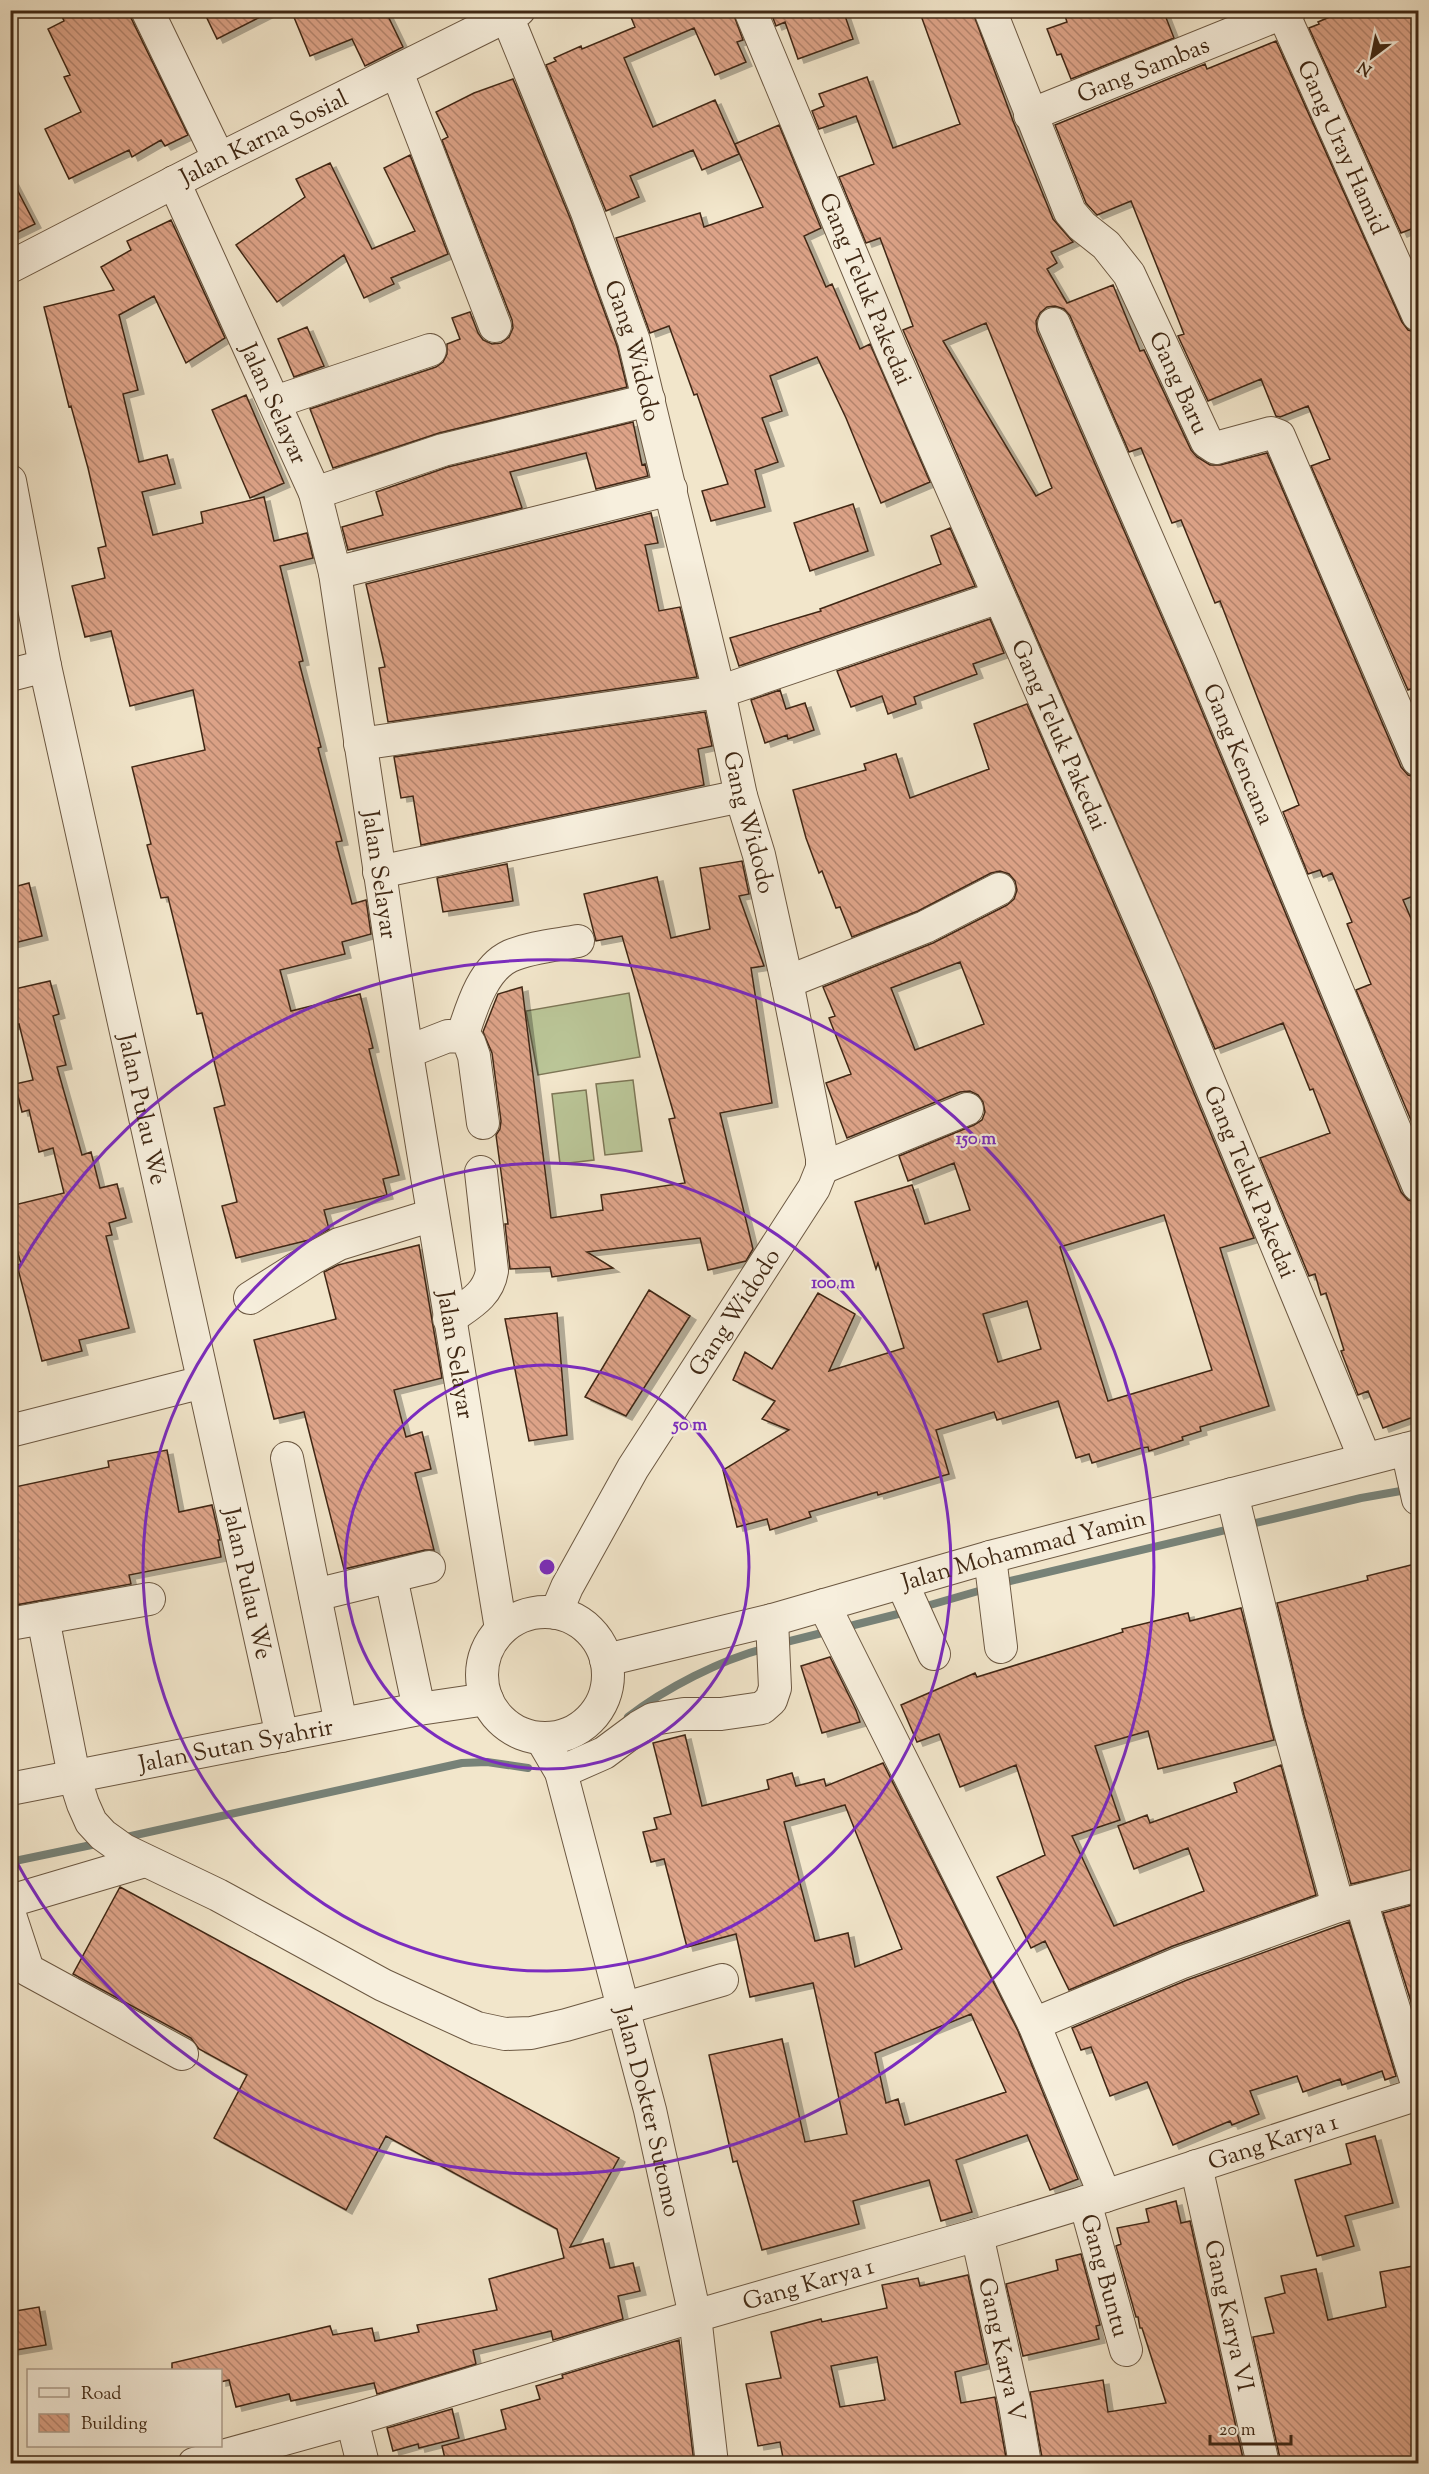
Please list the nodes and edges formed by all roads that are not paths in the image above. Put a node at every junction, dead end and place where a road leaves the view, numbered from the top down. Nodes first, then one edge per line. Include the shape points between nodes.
1 (147, 10) edge
2 (750, 10) edge
3 (990, 10) edge
4 (1286, 12) edge
5 (513, 13) edge
6 (397, 72) junction
7 (1030, 116) junction
8 (219, 159) junction
9 (174, 182) junction
10 (10, 267) edge
11 (1419, 315) edge
12 (1054, 324) dead end
13 (495, 326) dead end
14 (430, 350) dead end
15 (649, 400) junction
16 (274, 402) junction
17 (10, 482) edge
18 (671, 489) junction
19 (315, 493) junction
20 (335, 573) junction
21 (999, 597) junction
22 (45, 666) junction
23 (10, 675) edge
24 (719, 692) junction
25 (360, 744) junction
26 (1419, 759) edge
27 (741, 796) junction
28 (379, 872) junction
29 (999, 889) dead end
30 (578, 941) dead end
31 (787, 982) junction
32 (462, 1037) junction
33 (407, 1052) junction
34 (967, 1109) dead end
35 (483, 1123) dead end
36 (822, 1168) junction
37 (481, 1172) dead end
38 (1419, 1185) edge
39 (433, 1215) junction
40 (250, 1298) dead end
41 (449, 1319) junction
42 (203, 1382) junction
43 (10, 1431) edge
44 (1411, 1449) edge
45 (287, 1458) dead end
46 (1365, 1460) junction
47 (1232, 1494) junction
48 (1419, 1499) edge
49 (990, 1557) junction
50 (429, 1568) dead end
51 (391, 1577) junction
52 (902, 1583) junction
53 (315, 1595) junction
54 (149, 1599) dead end
55 (564, 1606) junction
56 (824, 1606) junction
57 (43, 1618) junction
58 (772, 1621) junction
59 (10, 1624) edge
60 (509, 1624) junction
61 (1001, 1647) dead end
62 (934, 1654) dead end
63 (614, 1663) junction
64 (477, 1694) junction
65 (419, 1709) junction
66 (341, 1724) junction
67 (282, 1736) junction
68 (555, 1752) junction
69 (74, 1776) junction
70 (10, 1789) edge
71 (124, 1849) junction
72 (1419, 1885) edge
73 (10, 1900) edge
74 (1349, 1903) junction
75 (10, 1915) edge
76 (722, 1980) dead end
77 (623, 2007) junction
78 (1034, 2024) junction
79 (182, 2054) dead end
80 (1419, 2087) edge
81 (1419, 2094) edge
82 (1196, 2166) junction
83 (1095, 2199) junction
84 (977, 2235) junction
85 (695, 2316) junction
86 (1126, 2349) dead end
87 (352, 2420) junction
88 (194, 2463) edge
89 (363, 2463) edge
90 (712, 2463) edge
91 (1025, 2463) edge
92 (1263, 2463) edge

1 - 8 street
2 - 21 street, Gang Teluk Pakedai
3 - 7 street, Gang Baru
4 - 7 street, Gang Sambas
4 - 11 street, Gang Uray Hamid
5 - 6 street, Jalan Karna Sosial
5 - 15 street, Gang Widodo via 623,308
6 - 8 street, Jalan Karna Sosial
6 - 13 street
7 - 26 street, Gang Baru via 1070,212 1106,245 1129,274 1207,442 1216,448 1271,433 1279,436
8 - 9 street, Jalan Karna Sosial
9 - 10 street, Jalan Karna Sosial
9 - 16 street, Jalan Selayar
12 - 38 street, Gang Kencana via 1201,662
14 - 16 street
15 - 18 street, Gang Widodo
15 - 19 street via 443,450
16 - 19 street, Jalan Selayar
17 - 22 street, Jalan Pulau We
18 - 20 street
18 - 24 street, Gang Widodo
19 - 20 street, Jalan Selayar
20 - 25 street, Jalan Selayar
21 - 24 street
21 - 46 street, Gang Teluk Pakedai via 1167,980
22 - 23 street
22 - 42 street, Jalan Pulau We
24 - 25 street
24 - 27 street, Gang Widodo
25 - 28 street, Jalan Selayar
27 - 28 street
27 - 31 street, Gang Widodo via 759,855
28 - 33 street, Jalan Selayar
29 - 31 street via 925,927
30 - 32 street via 502,960 487,978
31 - 36 street, Gang Widodo
32 - 33 street via 448,1036
32 - 35 street via 472,1050
33 - 39 street, Jalan Selayar
34 - 36 street
36 - 55 street, Gang Widodo via 814,1188 633,1468
37 - 41 street via 491,1278 480,1297
39 - 40 street via 339,1244
39 - 41 street, Jalan Selayar
41 - 60 street, Jalan Selayar via 495,1596
42 - 43 street
42 - 67 street, Jalan Pulau We
44 - 46 street, Jalan Mohammad Yamin
44 - 48 street
45 - 53 street
46 - 47 street, Jalan Mohammad Yamin
47 - 49 street, Jalan Mohammad Yamin
47 - 74 street via 1287,1720
49 - 52 street, Jalan Mohammad Yamin
49 - 61 street
50 - 51 street
51 - 53 street
51 - 65 street
52 - 56 street, Jalan Mohammad Yamin
52 - 62 street
53 - 66 street
54 - 57 street
55 - 60 street via 536,1612
55 - 63 street via 593,1634
56 - 58 street, Jalan Mohammad Yamin
56 - 78 street, Gang Buntu
57 - 59 street
57 - 69 street
58 - 63 street, Jalan Mohammad Yamin
58 - 68 street via 773,1694 762,1708 653,1719 604,1753
60 - 64 street via 490,1644
63 - 68 street via 596,1712
64 - 65 street, Jalan Sutan Syahrir
64 - 68 street via 500,1719
65 - 66 street, Jalan Sutan Syahrir
66 - 67 street, Jalan Sutan Syahrir
67 - 69 street, Jalan Sutan Syahrir
68 - 77 street, Jalan Dokter Sutomo
69 - 70 street, Jalan Sutan Syahrir
69 - 71 street via 91,1822
71 - 73 street
71 - 77 street via 383,1985 477,2028 505,2034 531,2033
72 - 74 street
74 - 78 street via 1180,1963
74 - 80 street
75 - 79 street via 28,1970
76 - 77 street
77 - 85 street, Jalan Dokter Sutomo
78 - 83 street, Gang Buntu
81 - 82 street, Gang Karya 1
82 - 83 street, Gang Karya 1
82 - 92 street, Gang Karya VI
83 - 84 street, Gang Karya 1
83 - 86 street, Gang Buntu
84 - 85 street, Gang Karya 1
84 - 91 street, Gang Karya V
85 - 87 street, Gang Karya 1
85 - 90 street, Jalan Dokter Sutomo
87 - 88 street, Gang Karya 1
87 - 89 street

